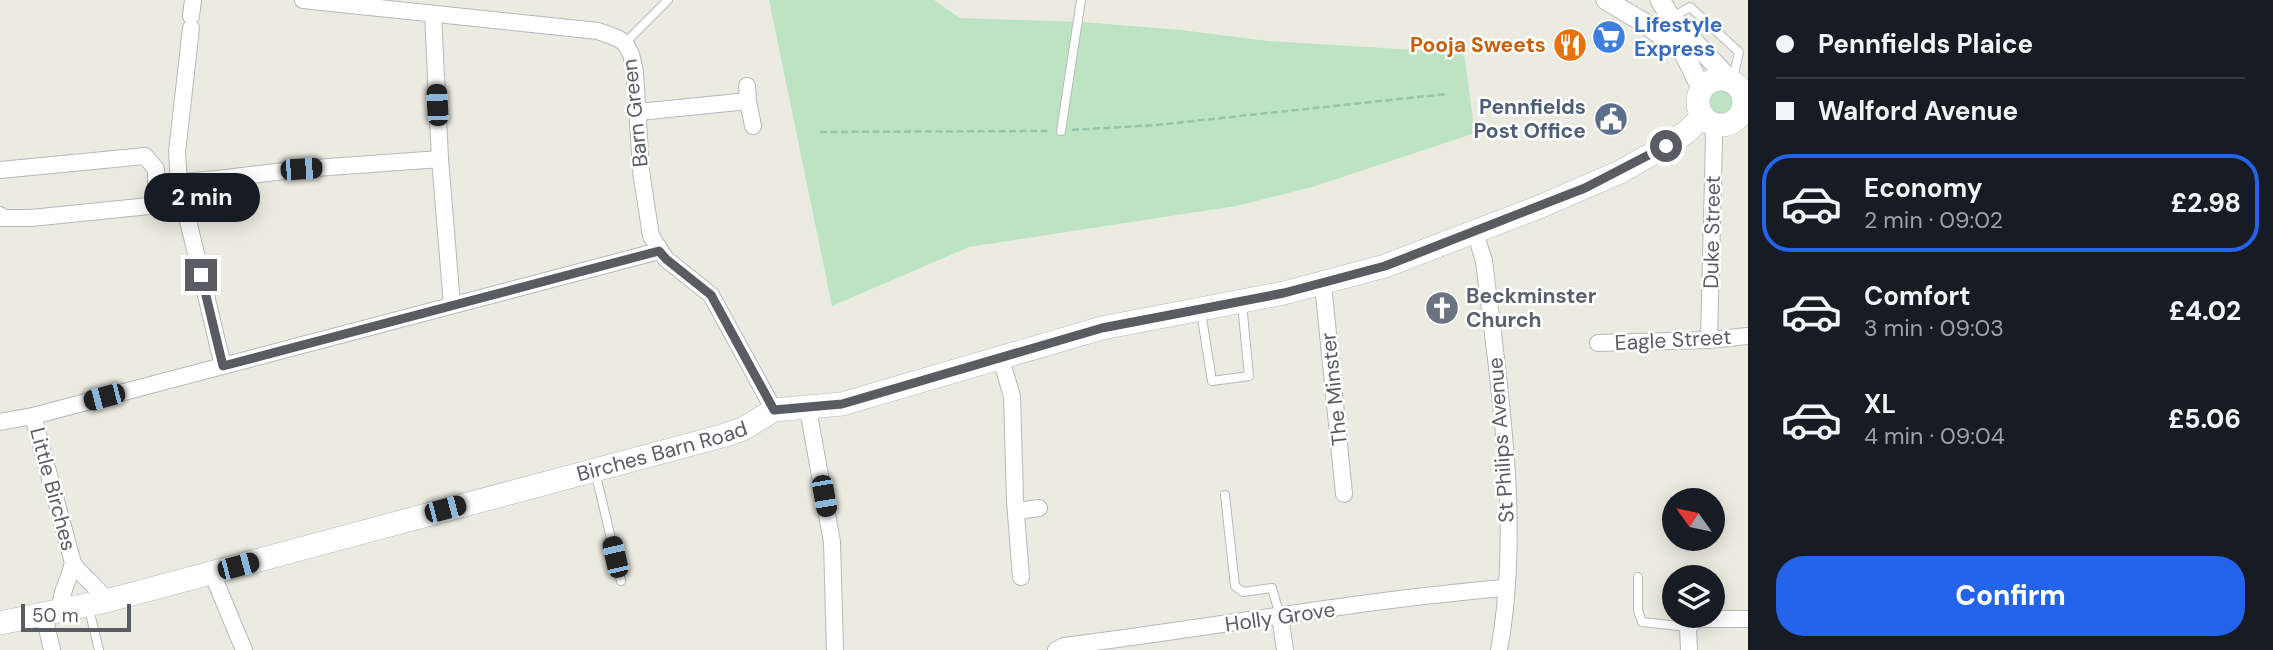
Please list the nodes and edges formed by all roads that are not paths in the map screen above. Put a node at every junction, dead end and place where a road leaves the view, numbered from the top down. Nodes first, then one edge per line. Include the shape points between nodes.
1 (303, 0) edge
2 (668, 0) edge
3 (1082, 0) edge
4 (1606, 0) edge
5 (1629, 0) edge
6 (1660, 0) edge
7 (192, 15) edge
8 (433, 15) junction
9 (1671, 18) junction
10 (625, 43) junction
11 (1681, 51) junction
12 (1702, 90) junction
13 (1741, 94) edge
14 (639, 111) junction
15 (1708, 120) junction
16 (753, 125) dead end
17 (1061, 131) road end
18 (440, 159) junction
19 (0, 170) edge
20 (180, 183) junction
21 (156, 184) junction
22 (0, 215) edge
23 (1475, 232) junction
24 (659, 251) junction
25 (1323, 284) junction
26 (1242, 302) junction
27 (452, 305) junction
28 (1201, 309) junction
29 (1748, 336) edge
30 (1709, 340) junction
31 (1598, 344) dead end
32 (1000, 356) junction
33 (223, 366) junction
34 (808, 408) junction
35 (774, 410) junction
36 (33, 416) junction
37 (0, 422) edge
38 (595, 469) junction
39 (1344, 494) dead end
40 (1224, 495) dead end
41 (1040, 508) dead end
42 (1017, 511) junction
43 (73, 563) junction
44 (212, 573) junction
45 (1021, 577) dead end
46 (1638, 577) dead end
47 (621, 581) dead end
48 (1506, 588) junction
49 (97, 603) junction
50 (52, 613) junction
51 (1280, 616) junction
52 (1725, 619) edge
53 (1748, 619) edge
54 (0, 623) edge
55 (1662, 624) edge
56 (1689, 628) edge
57 (52, 650) edge
58 (99, 650) edge
59 (244, 650) edge
60 (835, 650) edge
61 (1056, 650) edge
62 (1285, 650) edge
63 (1499, 650) edge
64 (1689, 650) edge

1 - 8 street, Barn Green
2 - 10 lane
3 - 17 lane
4 - 5 street
4 - 11 street
6 - 9 street
7 - 20 street via 177,152
8 - 10 street, Barn Green via 598,31
8 - 18 street
9 - 11 street
9 - 13 street
10 - 14 street, Barn Green via 635,72
11 - 12 street
12 - 13 main road via 1718,79
12 - 15 main road via 1698,103
13 - 15 main road, Birches Barn Road via 1740,115 1734,121
14 - 16 street via 748,93
14 - 24 street, Barn Green via 646,208
15 - 23 main road, Birches Barn Road via 1619,172
15 - 30 street, Duke Street via 1714,139
18 - 20 street
18 - 27 street
19 - 21 street via 145,156 156,169
20 - 21 street
20 - 33 street
21 - 22 street via 157,196 149,206 31,218
23 - 25 main road, Birches Barn Road
23 - 48 street, St Philips Avenue via 1484,261 1504,446
24 - 27 street
24 - 35 street via 711,295
25 - 26 main road, Birches Barn Road
25 - 39 street, The Minster
26 - 28 main road, Birches Barn Road
26 - 28 lane via 1249,376 1212,381
27 - 33 street
28 - 32 main road, Birches Barn Road via 1102,328
29 - 30 street, Eagle Street
30 - 31 street, Eagle Street
32 - 34 main road, Birches Barn Road via 842,404
32 - 42 street via 1013,396
33 - 36 street
34 - 35 main road, Birches Barn Road
34 - 60 street via 832,542
35 - 38 main road, Birches Barn Road via 722,436
36 - 37 street
36 - 43 street, Little Birches
38 - 44 main road, Birches Barn Road
38 - 47 lane
40 - 51 lane via 1235,586 1243,592 1272,588
41 - 42 street
42 - 45 street
43 - 49 street, Little Birches via 100,591
43 - 50 street, Little Birches
44 - 49 main road, Birches Barn Road
44 - 59 street
46 - 55 lane via 1642,622
48 - 51 street, Holly Grove
48 - 63 street, St Philips Avenue
49 - 50 main road, Birches Barn Road
49 - 58 lane
50 - 54 main road, Birches Barn Road
50 - 57 street
51 - 61 street, Holly Grove
51 - 62 street
52 - 53 street
56 - 64 street

